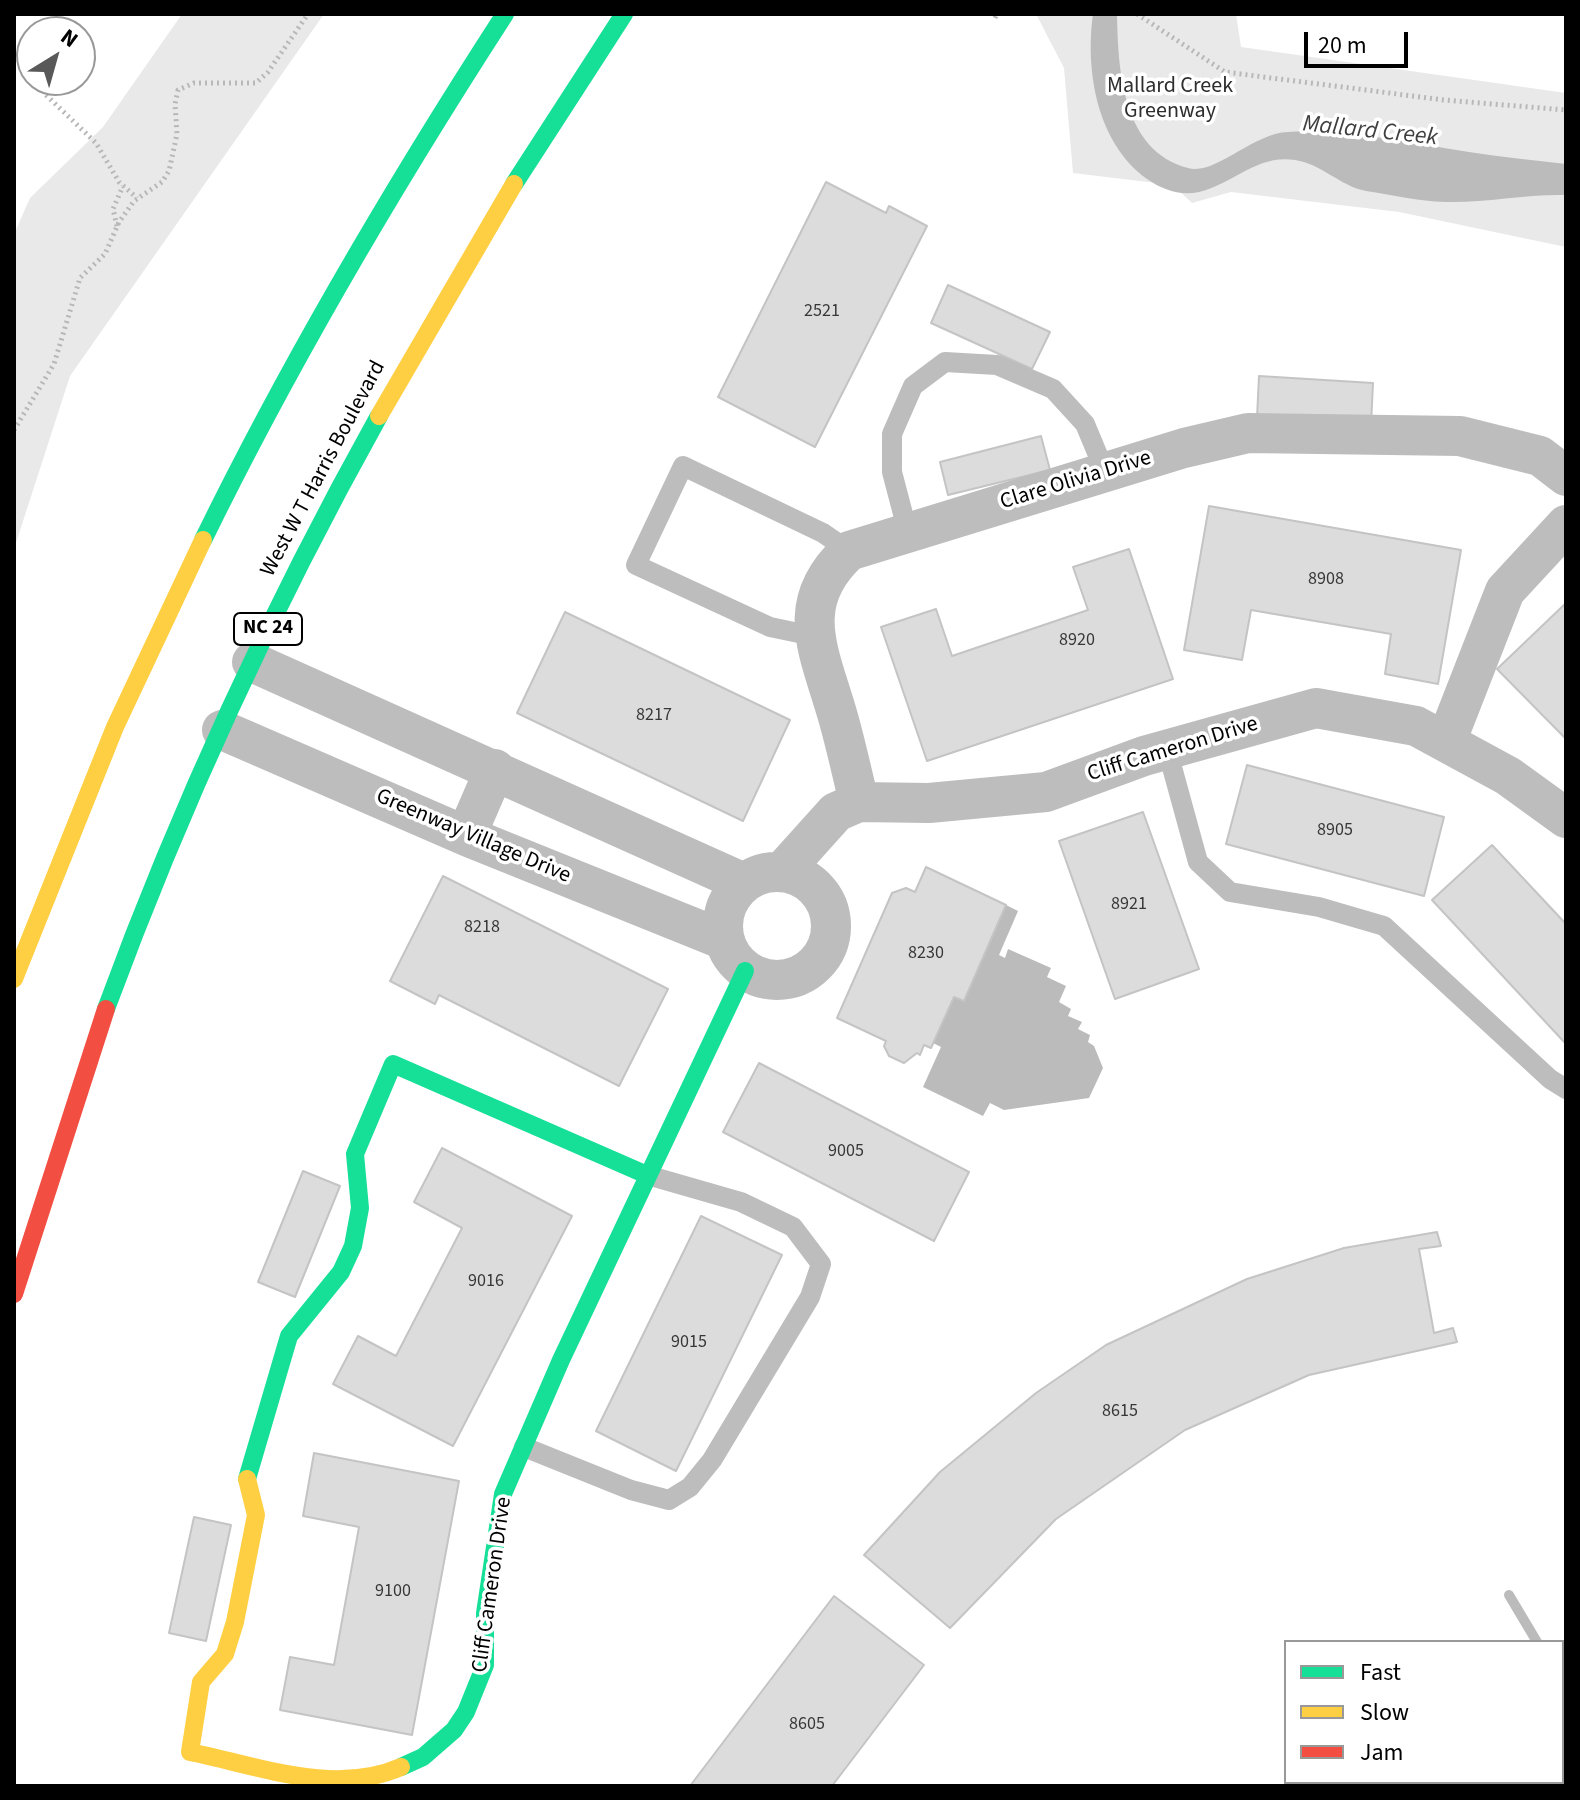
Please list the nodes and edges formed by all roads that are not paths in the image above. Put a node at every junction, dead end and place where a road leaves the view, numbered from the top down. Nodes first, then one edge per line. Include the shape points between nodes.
1 (505, 14) edge
2 (624, 14) edge
3 (1105, 472) junction
4 (1566, 476) edge
5 (1566, 525) edge
6 (908, 533) junction
7 (849, 551) junction
8 (813, 636) junction
9 (252, 662) junction
10 (222, 730) junction
11 (1446, 742) junction
12 (1167, 749) junction
13 (495, 769) junction
14 (859, 802) junction
15 (1566, 818) edge
16 (466, 836) junction
17 (782, 872) junction
18 (744, 883) junction
19 (735, 956) junction
20 (14, 979) edge
21 (1566, 1089) edge
22 (647, 1175) junction
23 (14, 1294) edge
24 (524, 1447) junction

1 - 20 main road via 359,246 197,546 67,842
2 - 9 main road, West W T Harris Boulevard / NC 24 via 457,274 332,501
3 - 4 street, Clare Olivia Drive via 1248,433 1311,432 1460,436 1540,456
3 - 6 street, Clare Olivia Drive
3 - 6 lane via 1085,424 1053,389 997,365 945,362 913,386 892,434 892,472
5 - 11 street via 1505,591
6 - 7 street, Clare Olivia Drive
7 - 8 street via 827,571 814,608
7 - 8 lane via 823,533 683,466 636,565 770,627
8 - 14 street
9 - 10 main road, West W T Harris Boulevard / NC 24
9 - 13 street
10 - 16 street, Greenway Village Drive
10 - 23 main road, West W T Harris Boulevard / NC 24 via 142,916 52,1168
11 - 12 street, Cliff Cameron Drive via 1416,726 1316,708
11 - 15 street, Cliff Cameron Drive via 1508,776
12 - 14 street, Cliff Cameron Drive via 1046,792 929,803
12 - 21 lane via 1198,862 1230,892 1319,907 1384,926
13 - 16 street
13 - 18 street
14 - 17 street via 836,812
16 - 19 street, Greenway Village Drive
17 - 18 street via 763,873
17 - 19 street via 807,881 826,901 831,918 828,945 813,968 779,981
18 - 19 street, Cliff Cameron Drive via 729,899 723,919
19 - 22 main road, Cliff Cameron Drive
22 - 24 main road, Cliff Cameron Drive
22 - 24 lane via 741,1202 793,1227 821,1264 810,1297 712,1460 690,1487 669,1500
22 - 24 main road, Cliff Cameron Drive via 393,1064 355,1154 360,1208 353,1246 341,1272 289,1336 255,1451 247,1479 256,1515 235,1622 225,1654 201,1682 190,1752 323,1780 396,1771 443,1741 466,1712 485,1665 485,1613 503,1494

